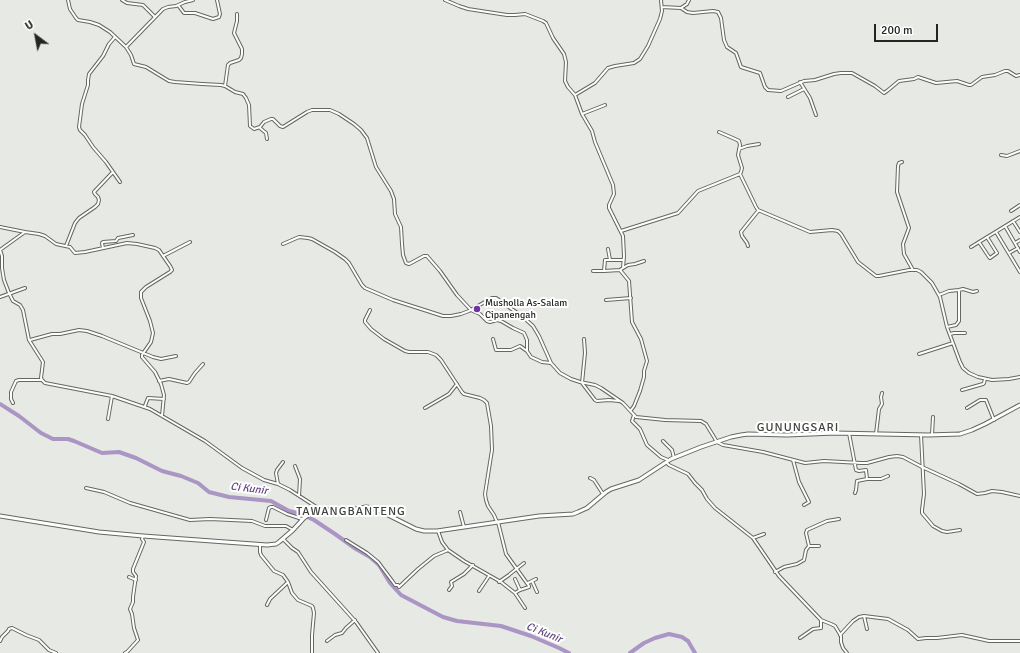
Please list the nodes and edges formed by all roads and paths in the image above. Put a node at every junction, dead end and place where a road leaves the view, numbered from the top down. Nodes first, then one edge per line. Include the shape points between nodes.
1 (68, 0) edge
2 (122, 0) edge
3 (193, 0) edge
4 (217, 0) edge
5 (445, 0) edge
6 (661, 0) edge
7 (689, 0) edge
8 (178, 5) junction
9 (662, 7) junction
10 (681, 8) junction
11 (237, 14) dead end
12 (154, 17) junction
13 (115, 37) junction
14 (126, 47) junction
15 (1020, 75) edge
16 (800, 82) junction
17 (224, 86) junction
18 (804, 89) junction
19 (575, 95) junction
20 (788, 96) dead end
21 (605, 106) dead end
22 (582, 114) junction
23 (816, 115) dead end
24 (260, 127) junction
25 (719, 132) dead end
26 (267, 139) dead end
27 (759, 144) dead end
28 (739, 149) junction
29 (1020, 151) edge
30 (1001, 155) dead end
31 (902, 162) dead end
32 (113, 172) junction
33 (740, 174) junction
34 (120, 182) dead end
35 (1020, 205) edge
36 (758, 210) junction
37 (1011, 211) dead end
38 (1020, 217) edge
39 (1013, 221) junction
40 (1005, 226) junction
41 (0, 227) edge
42 (621, 231) junction
43 (25, 232) junction
44 (996, 232) junction
45 (1020, 232) edge
46 (133, 235) dead end
47 (987, 237) junction
48 (1020, 240) edge
49 (190, 242) dead end
50 (979, 242) junction
51 (1015, 243) junction
52 (283, 244) dead end
53 (66, 246) junction
54 (748, 246) dead end
55 (971, 247) dead end
56 (103, 248) junction
57 (1018, 248) junction
58 (608, 249) dead end
59 (0, 250) edge
60 (1020, 252) edge
61 (1009, 253) junction
62 (163, 256) junction
63 (1, 258) edge
64 (610, 260) junction
65 (623, 260) junction
66 (644, 261) dead end
67 (623, 268) junction
68 (620, 270) junction
69 (913, 270) junction
70 (593, 271) dead end
71 (604, 271) junction
72 (1020, 272) edge
73 (25, 288) dead end
74 (960, 290) junction
75 (977, 291) dead end
76 (9, 294) junction
77 (939, 295) junction
78 (0, 297) edge
79 (631, 298) junction
80 (606, 300) dead end
81 (470, 308) junction
82 (370, 310) dead end
83 (946, 327) junction
84 (965, 333) dead end
85 (950, 334) junction
86 (493, 339) dead end
87 (584, 339) dead end
88 (30, 340) junction
89 (953, 343) junction
90 (527, 351) junction
91 (143, 353) junction
92 (919, 354) dead end
93 (176, 356) dead end
94 (551, 363) junction
95 (202, 364) dead end
96 (1020, 377) edge
97 (985, 378) junction
98 (42, 380) junction
99 (159, 381) junction
100 (582, 383) junction
101 (456, 384) junction
102 (962, 390) dead end
103 (882, 393) dead end
104 (112, 396) junction
105 (164, 399) junction
106 (620, 402) junction
107 (12, 403) dead end
108 (1020, 405) edge
109 (144, 406) junction
110 (425, 408) dead end
111 (967, 408) dead end
112 (630, 411) junction
113 (634, 415) junction
114 (162, 416) junction
115 (933, 417) dead end
116 (993, 418) junction
117 (108, 419) dead end
118 (849, 433) junction
119 (876, 434) junction
120 (921, 435) junction
121 (932, 435) junction
122 (663, 441) dead end
123 (719, 441) junction
124 (674, 458) junction
125 (793, 460) junction
126 (668, 461) junction
127 (282, 462) dead end
128 (855, 463) junction
129 (295, 466) dead end
130 (922, 467) junction
131 (888, 476) dead end
132 (590, 478) dead end
133 (867, 479) junction
134 (278, 484) junction
135 (86, 488) dead end
136 (855, 493) dead end
137 (604, 495) junction
138 (298, 496) junction
139 (1020, 496) edge
140 (804, 505) dead end
141 (318, 508) junction
142 (460, 512) dead end
143 (0, 516) edge
144 (304, 519) junction
145 (839, 519) dead end
146 (266, 520) dead end
147 (498, 522) junction
148 (464, 527) junction
149 (293, 530) junction
150 (960, 530) dead end
151 (438, 531) junction
152 (764, 534) dead end
153 (143, 536) junction
154 (752, 538) junction
155 (283, 539) junction
156 (346, 540) dead end
157 (260, 545) junction
158 (809, 546) junction
159 (819, 546) dead end
160 (448, 550) junction
161 (524, 563) dead end
162 (473, 566) junction
163 (517, 569) junction
164 (776, 572) junction
165 (489, 576) junction
166 (129, 577) dead end
167 (515, 579) dead end
168 (536, 579) dead end
169 (136, 580) junction
170 (532, 581) junction
171 (288, 582) junction
172 (499, 582) junction
173 (528, 583) junction
174 (449, 590) dead end
175 (520, 590) junction
176 (478, 591) dead end
177 (537, 592) dead end
178 (515, 593) junction
179 (267, 605) dead end
180 (525, 608) dead end
181 (864, 616) junction
182 (355, 620) junction
183 (820, 620) junction
184 (867, 629) dead end
185 (840, 635) junction
186 (800, 638) dead end
187 (327, 641) dead end
188 (1020, 641) edge
189 (0, 642) edge
190 (56, 653) edge
191 (125, 653) edge
192 (312, 653) edge
193 (378, 653) edge
194 (846, 653) edge

1 - 13 street via 70,9 78,20 104,27
2 - 12 street via 127,4 143,5
3 - 8 street
4 - 8 street via 220,14 214,19 195,13 184,13
5 - 19 street via 468,9 507,15 525,14 546,23 564,54 565,81
6 - 9 street
7 - 10 street
8 - 12 street via 165,8
9 - 10 street
9 - 19 street via 660,19 640,59 634,63 608,68 595,83
10 - 16 street via 694,13 718,12 727,47 736,53 741,67 760,74 768,90 781,91
11 - 17 street via 235,34 242,54 241,58 228,65
12 - 14 street
13 - 14 street
13 - 32 street via 90,74 79,127
14 - 17 street via 134,64 146,67 169,80
15 - 16 street via 1005,71 982,77 969,86 957,81 936,83 918,77 899,81 884,93 852,73 834,74
16 - 18 street
17 - 24 street via 243,94 249,109 250,126 254,129
18 - 20 street
18 - 23 street
19 - 22 street
21 - 22 street
22 - 42 street via 592,131 614,185 609,208
24 - 26 street via 266,133
24 - 81 street via 271,119 283,127 309,111 329,110 361,130 369,143 376,167 394,199 406,263 427,256
25 - 28 street via 738,140
27 - 28 street
28 - 33 street via 738,157 742,168
29 - 30 street
31 - 69 street via 898,166 896,192 909,228 903,244 904,254
32 - 34 street
32 - 53 street via 94,192 98,197 98,204 78,218
33 - 36 street
33 - 42 street via 698,191 678,213
35 - 37 street
36 - 54 street via 741,232
36 - 69 street via 810,232 838,231 858,262 878,276
38 - 39 street
39 - 40 street
39 - 45 street
40 - 44 street
40 - 51 street
41 - 43 street
42 - 65 street
43 - 53 street via 39,234 56,244
43 - 59 street
44 - 47 street
44 - 61 street
46 - 56 street via 118,238 116,241 102,242
47 - 50 street
47 - 50 street via 997,252 990,258
48 - 51 street
49 - 62 street
50 - 55 street
51 - 57 street
52 - 81 street via 299,237 312,239 345,259 365,288 393,300 447,317 461,314
53 - 56 street via 75,253
56 - 62 street via 130,243 155,248
57 - 60 street
57 - 61 street
58 - 64 street
59 - 63 street
61 - 72 street
62 - 91 street via 172,270 141,292 153,334
63 - 76 street
64 - 65 street
64 - 71 street via 605,261
65 - 67 street
66 - 67 street via 628,264
67 - 68 street
68 - 71 street
68 - 79 street via 629,281
69 - 77 street via 928,278
70 - 71 street
73 - 76 street
74 - 75 street
74 - 77 street
74 - 83 street via 960,321
76 - 78 street
76 - 88 street via 22,308
77 - 83 street
79 - 80 street
79 - 112 street via 632,322 641,338 647,361 640,391
81 - 90 street via 490,322 501,320 524,333
81 - 94 street via 492,298 500,300 533,326
82 - 101 street via 365,322 371,329 405,351 428,352 436,356
83 - 85 street
84 - 85 street
85 - 89 street
86 - 90 street via 497,350 511,350 520,346
87 - 100 street
88 - 91 street via 79,330 102,336
88 - 98 street via 43,362
89 - 92 street
89 - 97 street via 963,368 969,373
90 - 94 street via 534,359
91 - 93 street via 161,359
91 - 99 street via 142,358 155,372
94 - 100 street via 560,373
95 - 99 street via 187,383 169,379
96 - 97 street via 992,380
97 - 102 street via 983,384
98 - 104 street via 46,384
98 - 107 street via 16,381 11,392
99 - 105 street
100 - 106 street via 595,385
100 - 106 street via 597,401
101 - 110 street via 449,394
101 - 147 street via 464,394 484,400 488,406 492,450 486,500
103 - 119 street
104 - 109 street
104 - 117 street
105 - 109 street via 148,398
105 - 114 street
106 - 112 street
108 - 116 street
109 - 114 street
111 - 116 street via 980,400 986,400
112 - 113 street
113 - 123 street via 639,418 701,421
113 - 126 street via 632,421 640,430 647,445
114 - 134 street via 205,441 242,468 264,480
115 - 121 street
116 - 121 street via 960,434
118 - 119 street
118 - 123 street via 748,434
118 - 128 street
119 - 120 street
120 - 121 street
120 - 130 street
122 - 124 street via 672,450
123 - 124 street
123 - 125 street via 722,445
124 - 126 street
125 - 128 street via 805,463
125 - 140 street via 799,483 809,502
126 - 137 street via 639,480 611,489
126 - 154 street via 669,465 688,474 715,508
127 - 134 street via 276,473
128 - 130 street via 897,456
128 - 133 street via 857,471 866,470
129 - 138 street via 300,479
130 - 139 street via 977,494 992,491
130 - 150 street via 923,514 933,526 942,531
131 - 133 street
132 - 137 street
133 - 136 street via 857,481
134 - 138 street
135 - 149 street via 190,520 252,521 264,526 286,526
137 - 147 street via 573,514
138 - 141 street
141 - 144 street
141 - 151 street via 370,508 416,529
142 - 148 street
143 - 153 street via 99,532
144 - 146 street via 271,507
144 - 149 street
145 - 158 street via 827,521 807,530
147 - 148 street
147 - 163 street via 508,558
148 - 151 street
149 - 155 street
151 - 160 street
152 - 154 street
153 - 157 street
153 - 169 street via 144,542 133,569
154 - 164 street
155 - 157 street via 276,544
155 - 182 street via 298,552 311,572
156 - 160 street via 376,560 399,587 434,556
157 - 171 street via 260,552 265,560
158 - 159 street
158 - 164 street via 804,560
160 - 162 street
161 - 163 street
162 - 165 street
162 - 174 street via 451,582
163 - 172 street
163 - 173 street
164 - 183 street
165 - 172 street
165 - 176 street
166 - 169 street
167 - 175 street
168 - 170 street
169 - 191 street via 130,609 138,640
170 - 173 street
170 - 177 street
171 - 179 street
171 - 192 street via 297,599 313,608
172 - 178 street
173 - 175 street via 529,587
175 - 178 street
178 - 180 street
181 - 184 street
181 - 185 street via 856,618
181 - 188 street via 888,619 918,639 962,635 989,641
182 - 187 street via 343,633
182 - 193 street
183 - 185 street via 835,626
183 - 186 street via 821,628 814,629
185 - 194 street
189 - 190 street via 12,628 39,640

